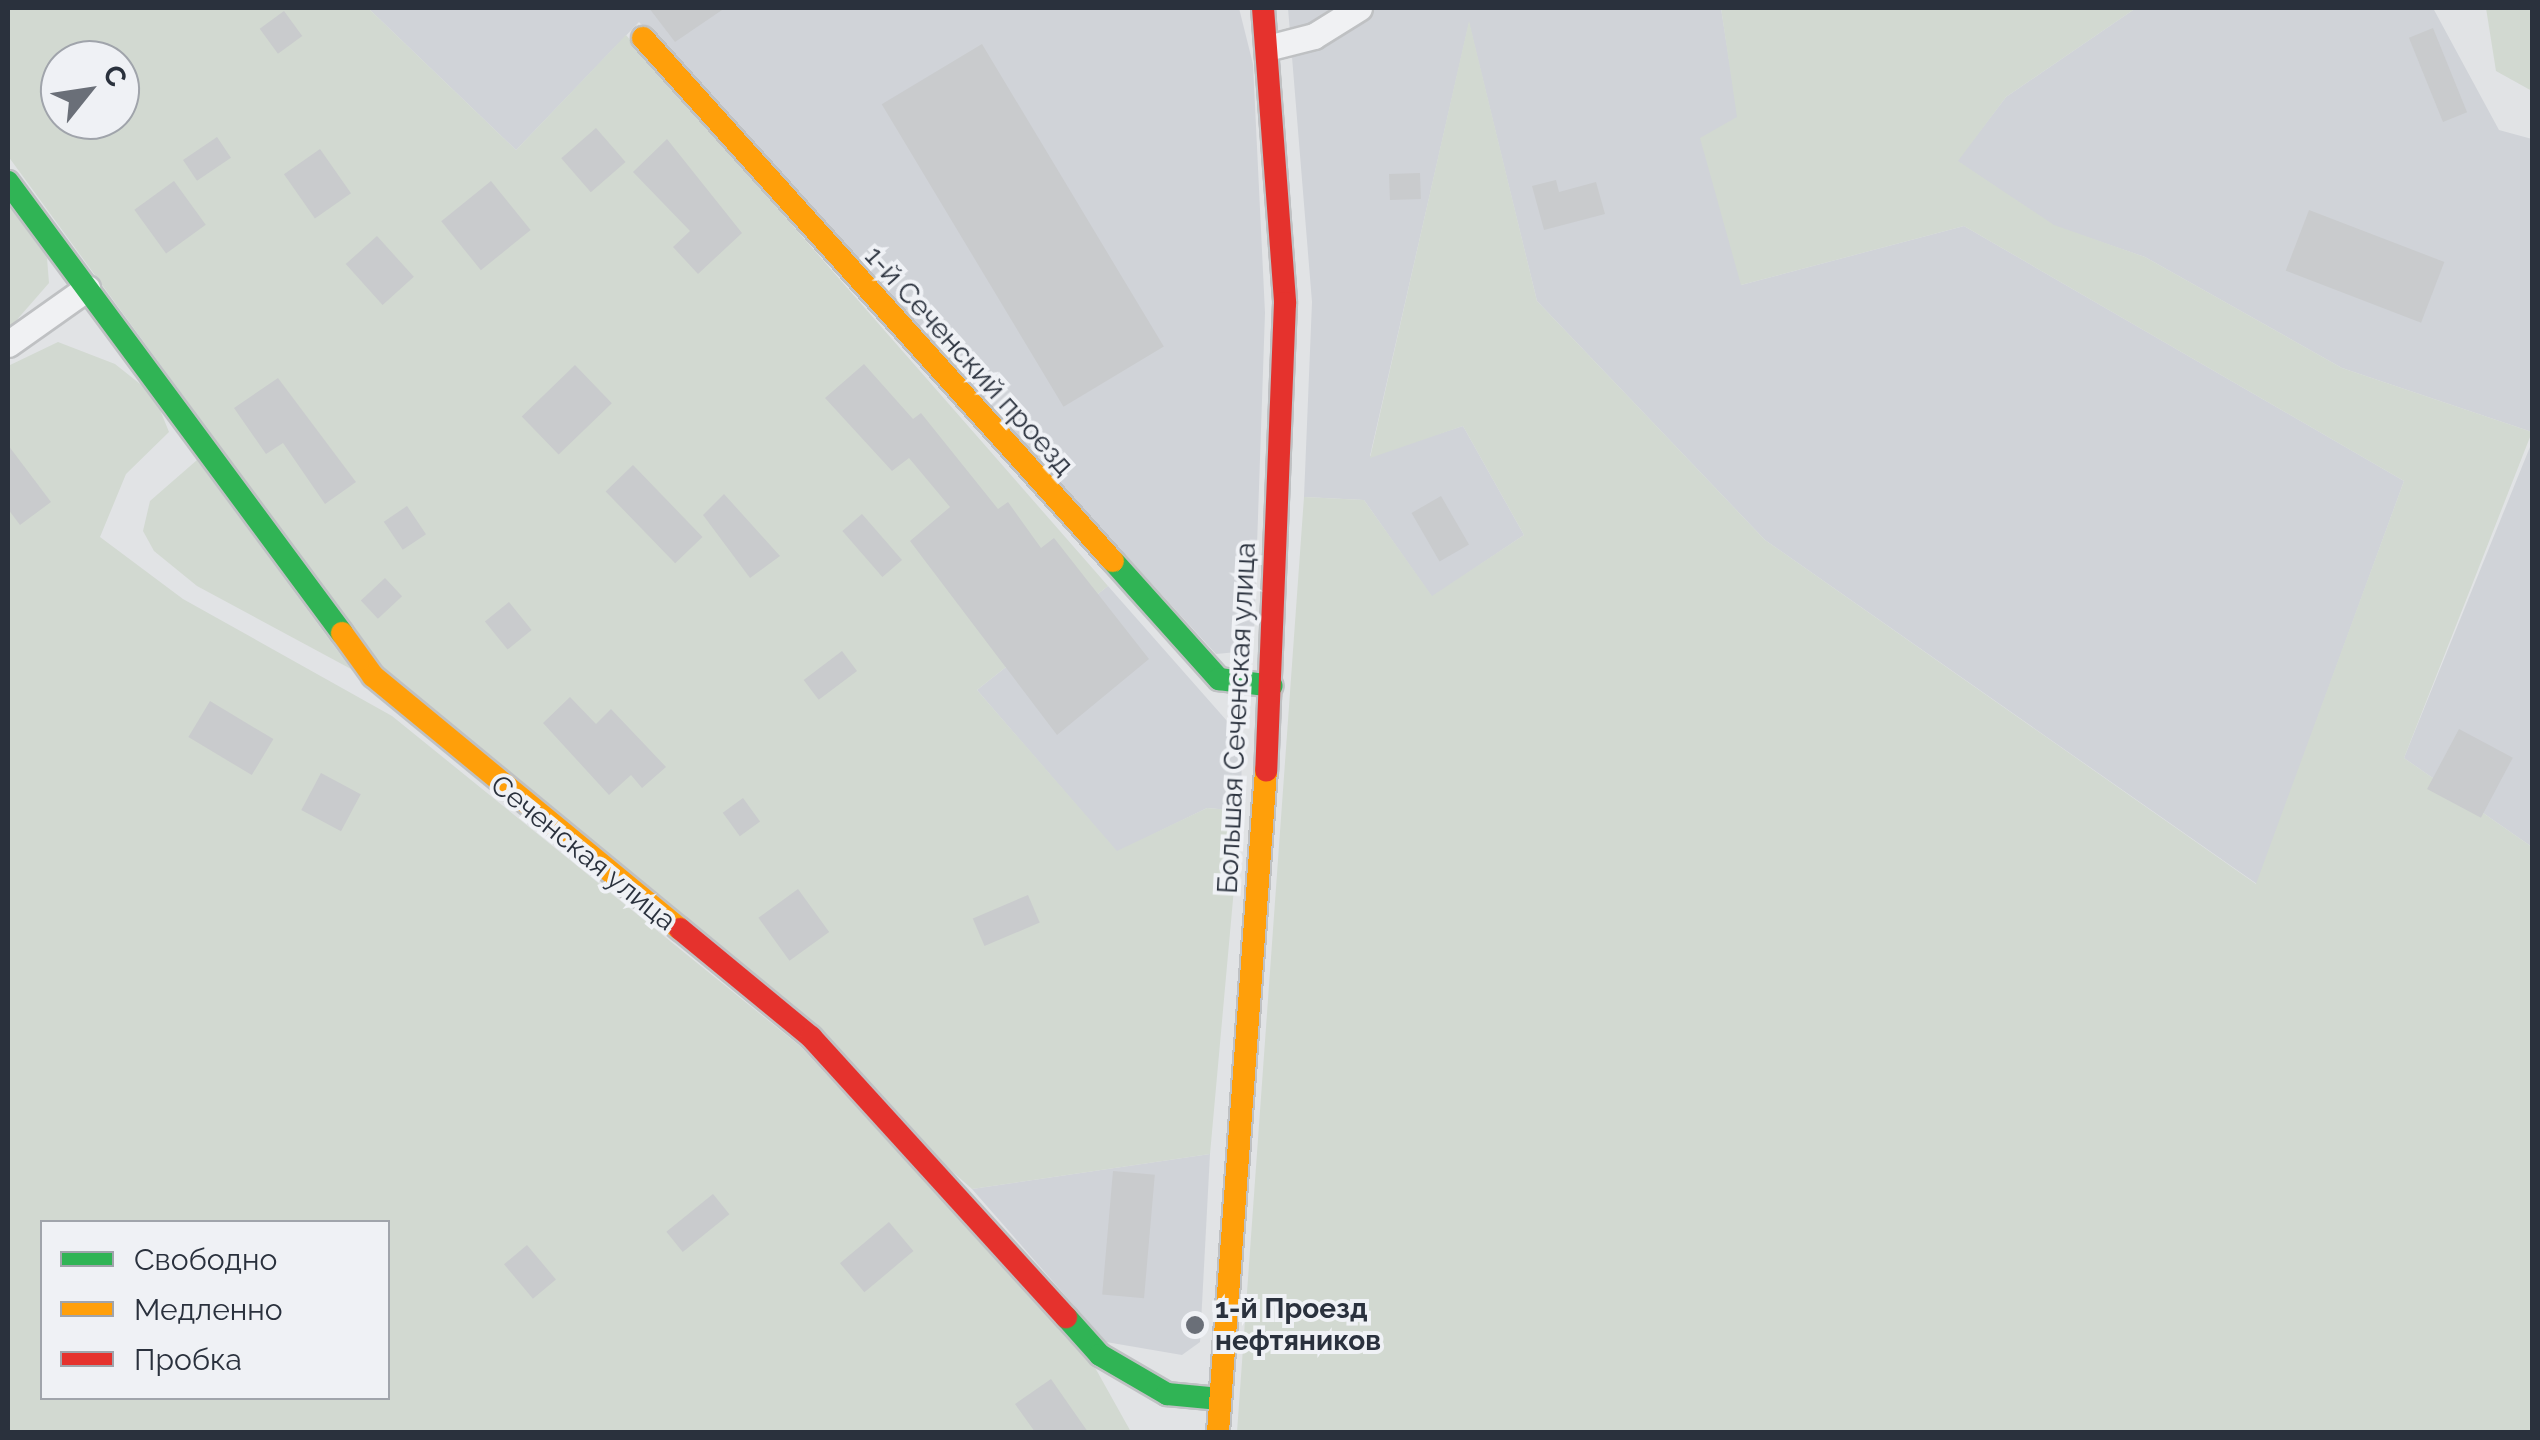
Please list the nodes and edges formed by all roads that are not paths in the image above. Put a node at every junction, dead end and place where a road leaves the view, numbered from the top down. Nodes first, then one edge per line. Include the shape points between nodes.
1 (1263, 8) edge
2 (1359, 8) edge
3 (643, 38) dead end
4 (1271, 47) junction
5 (8, 182) edge
6 (87, 288) junction
7 (8, 344) edge
8 (1272, 686) junction
9 (1220, 1399) junction
10 (1218, 1432) edge

1 - 4 street, Большая Сеченская улица
2 - 4 street via 1314,36
3 - 8 street, 1-й Сеченский проезд via 1219,679
4 - 8 street, Большая Сеченская улица via 1284,303
5 - 6 street, Сеченская улица
6 - 7 street
6 - 9 street, Сеченская улица via 373,676 811,1037 1100,1355 1167,1394
8 - 9 street, Большая Сеченская улица
9 - 10 street, Большая Сеченская улица

